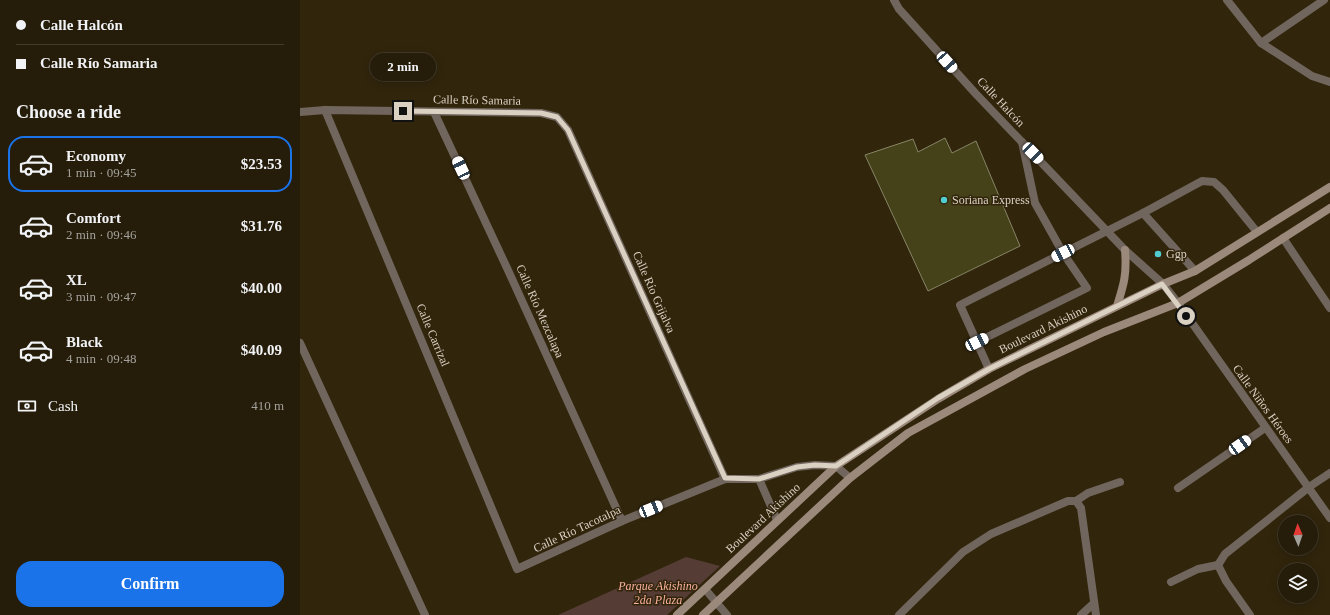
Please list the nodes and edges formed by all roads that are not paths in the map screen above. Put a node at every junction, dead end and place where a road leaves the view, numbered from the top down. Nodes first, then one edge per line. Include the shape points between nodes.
1 (894, 0) edge
2 (1227, 0) edge
3 (1324, 0) edge
4 (1261, 43) junction
5 (1330, 82) edge
6 (325, 110) junction
7 (300, 112) edge
8 (434, 112) junction
9 (557, 117) joint
10 (1022, 142) junction
11 (1330, 187) edge
12 (1330, 208) edge
13 (1143, 213) junction
14 (1108, 231) junction
15 (1258, 232) junction
16 (1283, 238) junction
17 (1125, 250) junction
18 (1063, 253) junction
19 (1195, 271) junction
20 (1162, 284) junction
21 (1178, 303) junction
22 (1117, 306) junction
23 (1330, 308) edge
24 (977, 342) junction
25 (300, 343) edge
26 (989, 369) junction
27 (1265, 428) junction
28 (836, 466) junction
29 (1330, 473) edge
30 (725, 478) junction
31 (850, 478) junction
32 (759, 479) junction
33 (1120, 482) dead end
34 (1309, 487) junction
35 (1178, 488) dead end
36 (1076, 501) junction
37 (1330, 518) edge
38 (777, 520) junction
39 (622, 522) junction
40 (1218, 565) junction
41 (518, 569) joint
42 (1171, 582) dead end
43 (705, 589) junction
44 (717, 602) junction
45 (1093, 604) junction
46 (425, 615) edge
47 (677, 615) edge
48 (703, 615) edge
49 (727, 615) edge
50 (899, 615) edge
51 (1081, 615) edge
52 (1096, 615) edge
53 (1250, 615) edge

1 - 10 street, Calle Halcón
2 - 4 street
3 - 4 street
4 - 5 street via 1312,76
6 - 7 street, Calle Río Samaria
6 - 8 street, Calle Río Samaria
6 - 41 street, Calle Carrizal
8 - 9 street, Calle Río Samaria via 541,113
8 - 39 street, Calle Río Mezcalapa
9 - 30 street, Calle Río Grijalva via 568,130
10 - 14 street, Calle Halcón
10 - 18 street via 1035,203
11 - 15 main road, Boulevard Akishino
12 - 16 main road
13 - 14 street
13 - 15 street via 1202,181 1214,182
13 - 19 street
14 - 17 street, Calle Halcón
14 - 18 street
15 - 19 main road, Boulevard Akishino
16 - 21 main road
16 - 23 street
17 - 20 street, Calle Halcón
17 - 22 main road via 1124,286
18 - 24 street via 960,305
18 - 24 street via 1087,288
19 - 20 main road, Boulevard Akishino
20 - 21 street, Calle Halcón
20 - 22 main road, Boulevard Akishino
21 - 27 street, Calle Niños Héroes
21 - 31 main road via 1104,332 1026,369 908,432
22 - 26 main road, Boulevard Akishino
24 - 26 street
25 - 46 street
26 - 28 main road, Boulevard Akishino via 938,398
27 - 34 street, Calle Niños Héroes
27 - 35 street
28 - 31 street
28 - 32 street, Calle Río Tacotalpa via 797,467
28 - 38 main road, Boulevard Akishino
29 - 34 street
30 - 32 street, Calle Río Tacotalpa
30 - 39 street, Calle Río Tacotalpa
31 - 44 main road
32 - 38 street
33 - 36 street via 1088,493
34 - 37 street, Calle Niños Héroes
34 - 40 street via 1224,554
36 - 45 street via 1082,508
36 - 50 street via 1068,501 991,534 963,552
38 - 43 main road, Boulevard Akishino
39 - 41 street, Calle Río Tacotalpa
40 - 42 street via 1198,569
40 - 53 street
43 - 44 street
43 - 47 main road, Boulevard Akishino
44 - 48 main road
44 - 49 street
45 - 51 street
45 - 52 street

